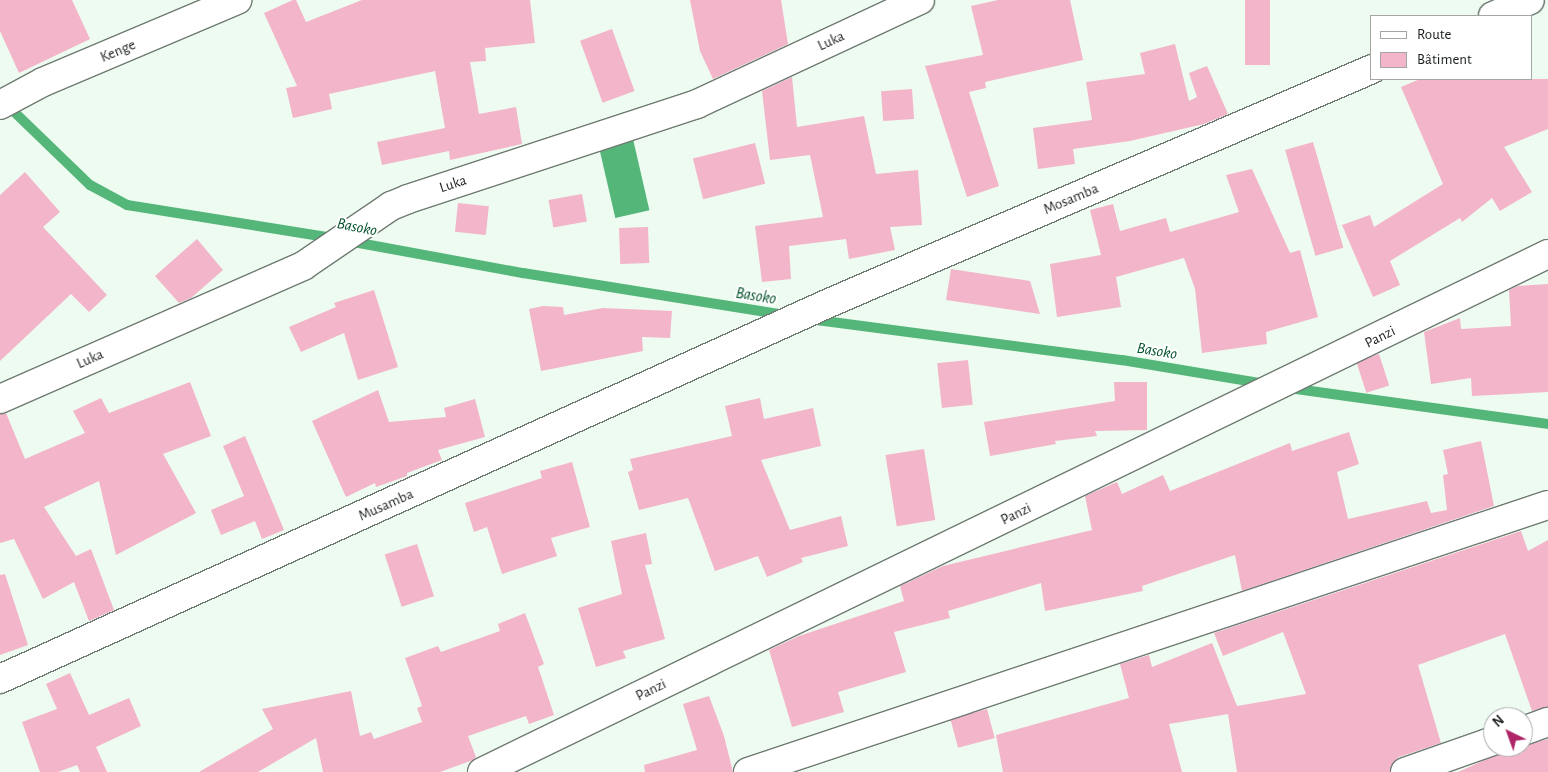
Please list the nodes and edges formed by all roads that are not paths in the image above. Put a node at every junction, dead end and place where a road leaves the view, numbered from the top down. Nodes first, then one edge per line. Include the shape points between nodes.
1 (237, 0) edge
2 (920, 0) edge
3 (1530, 0) edge
4 (1495, 15) edge
5 (1370, 70) edge
6 (0, 105) edge
7 (1548, 254) edge
8 (771, 330) joint
9 (0, 399) edge
10 (1548, 505) edge
11 (0, 679) edge
12 (1548, 722) edge
13 (1533, 727) edge
14 (1483, 745) edge
15 (482, 772) edge
16 (748, 772) edge
17 (1404, 772) edge

1 - 6 street, Kenge via 42,82
2 - 9 street, Luka via 697,104 391,206 303,266
3 - 4 street
5 - 8 street, Mosamba
7 - 15 street, Panzi
8 - 11 street, Musamba
10 - 16 street
12 - 13 street
14 - 17 street

